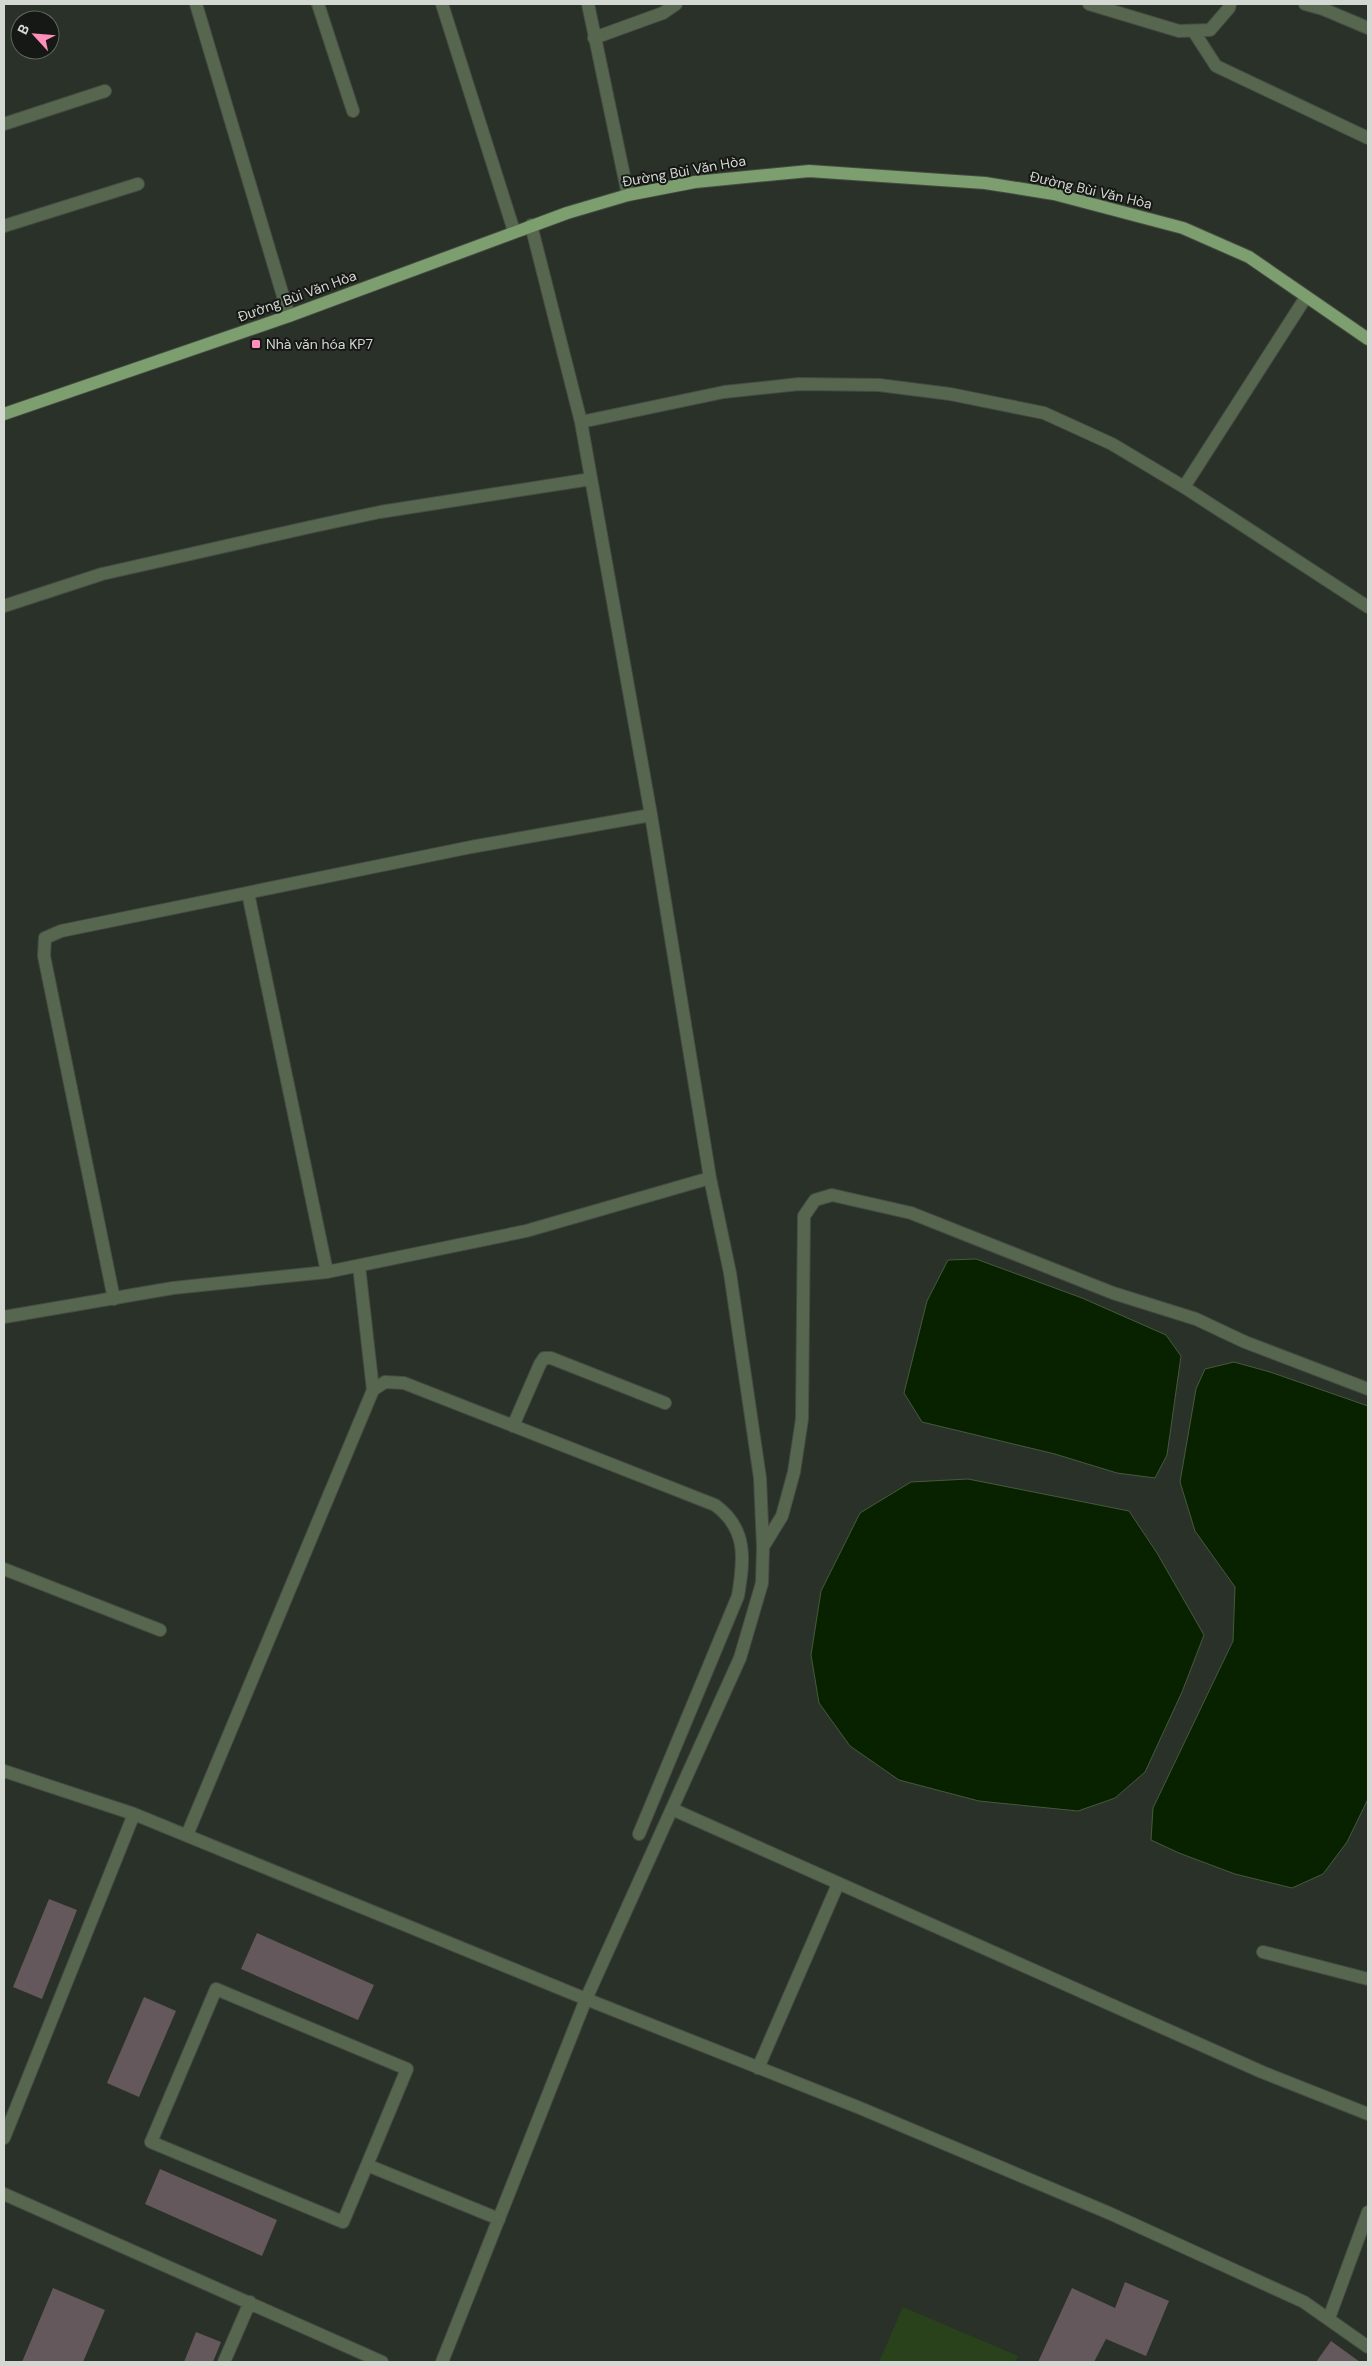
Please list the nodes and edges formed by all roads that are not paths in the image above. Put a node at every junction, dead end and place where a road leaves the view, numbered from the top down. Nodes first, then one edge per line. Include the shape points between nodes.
1 (196, 4) edge
2 (318, 4) edge
3 (442, 4) edge
4 (588, 4) edge
5 (676, 4) edge
6 (1089, 4) edge
7 (1230, 4) edge
8 (1305, 4) edge
9 (1368, 28) edge
10 (1194, 32) junction
11 (594, 38) junction
12 (105, 91) dead end
13 (353, 111) dead end
14 (4, 124) edge
15 (1368, 138) edge
16 (138, 184) dead end
17 (628, 195) junction
18 (530, 225) junction
19 (4, 226) edge
20 (514, 231) junction
21 (1306, 297) junction
22 (289, 316) junction
23 (1368, 339) edge
24 (4, 414) edge
25 (581, 422) junction
26 (591, 479) junction
27 (1184, 487) junction
28 (4, 606) edge
29 (1368, 607) edge
30 (651, 815) junction
31 (248, 893) junction
32 (710, 1178) junction
33 (359, 1266) junction
34 (327, 1272) junction
35 (114, 1298) junction
36 (4, 1317) edge
37 (1368, 1389) edge
38 (373, 1390) junction
39 (665, 1403) dead end
40 (513, 1426) junction
41 (763, 1547) junction
42 (4, 1569) edge
43 (160, 1630) dead end
44 (4, 1771) edge
45 (672, 1809) junction
46 (134, 1814) junction
47 (639, 1834) dead end
48 (187, 1835) junction
49 (838, 1884) junction
50 (1263, 1952) dead end
51 (1368, 1979) edge
52 (586, 1999) junction
53 (758, 2068) junction
54 (1368, 2114) edge
55 (4, 2138) edge
56 (367, 2165) junction
57 (4, 2194) edge
58 (1368, 2212) edge
59 (498, 2219) junction
60 (250, 2302) junction
61 (1329, 2318) junction
62 (1368, 2347) edge
63 (224, 2362) edge
64 (382, 2362) edge
65 (442, 2362) edge

1 - 22 street
2 - 13 street
3 - 20 street
4 - 11 street
5 - 11 street via 663,13
6 - 10 street
7 - 10 street via 1210,30
8 - 9 street
10 - 15 street via 1216,66
11 - 17 street
12 - 14 street
16 - 19 street
17 - 18 main road, Đường Bùi Văn Hòa
17 - 21 main road, Đường Bùi Văn Hòa via 704,180 809,171 985,184 1054,194 1183,228 1249,257
18 - 20 main road, Đường Bùi Văn Hòa
18 - 25 street
20 - 22 main road, Đường Bùi Văn Hòa
21 - 23 main road, Đường Bùi Văn Hòa
21 - 27 street
22 - 24 main road, Đường Bùi Văn Hòa
25 - 26 street
25 - 27 street via 724,392 799,384 879,385 950,394 1044,413 1112,444
26 - 28 street via 310,526 102,574
26 - 30 street
27 - 29 street
30 - 31 street via 470,847
30 - 32 street
31 - 34 street
31 - 35 street via 62,931 45,938 44,956
32 - 33 street via 526,1231
32 - 41 street via 730,1273 760,1478
33 - 34 street
33 - 38 street
34 - 35 street via 173,1288
35 - 36 street
37 - 41 street via 1244,1342 1196,1319 1113,1293 911,1213 832,1195 815,1200 804,1216 802,1419 794,1472 782,1516
38 - 40 street via 385,1382 404,1383
38 - 48 street
39 - 40 street via 544,1358
40 - 47 street via 715,1505 735,1523 741,1540 742,1572 738,1596
41 - 45 street via 762,1583 740,1658
42 - 43 street
44 - 46 street
45 - 49 street
45 - 52 street
46 - 48 street
46 - 55 street
48 - 52 street
49 - 53 street
49 - 54 street via 1262,2072
50 - 51 street
52 - 53 street
52 - 59 street
53 - 61 street via 1109,2213 1304,2302
56 - 56 street via 408,2069 216,1989 151,2142 343,2222
56 - 59 street
57 - 60 street
58 - 61 street
59 - 65 street
60 - 63 street
60 - 64 street
61 - 62 street

